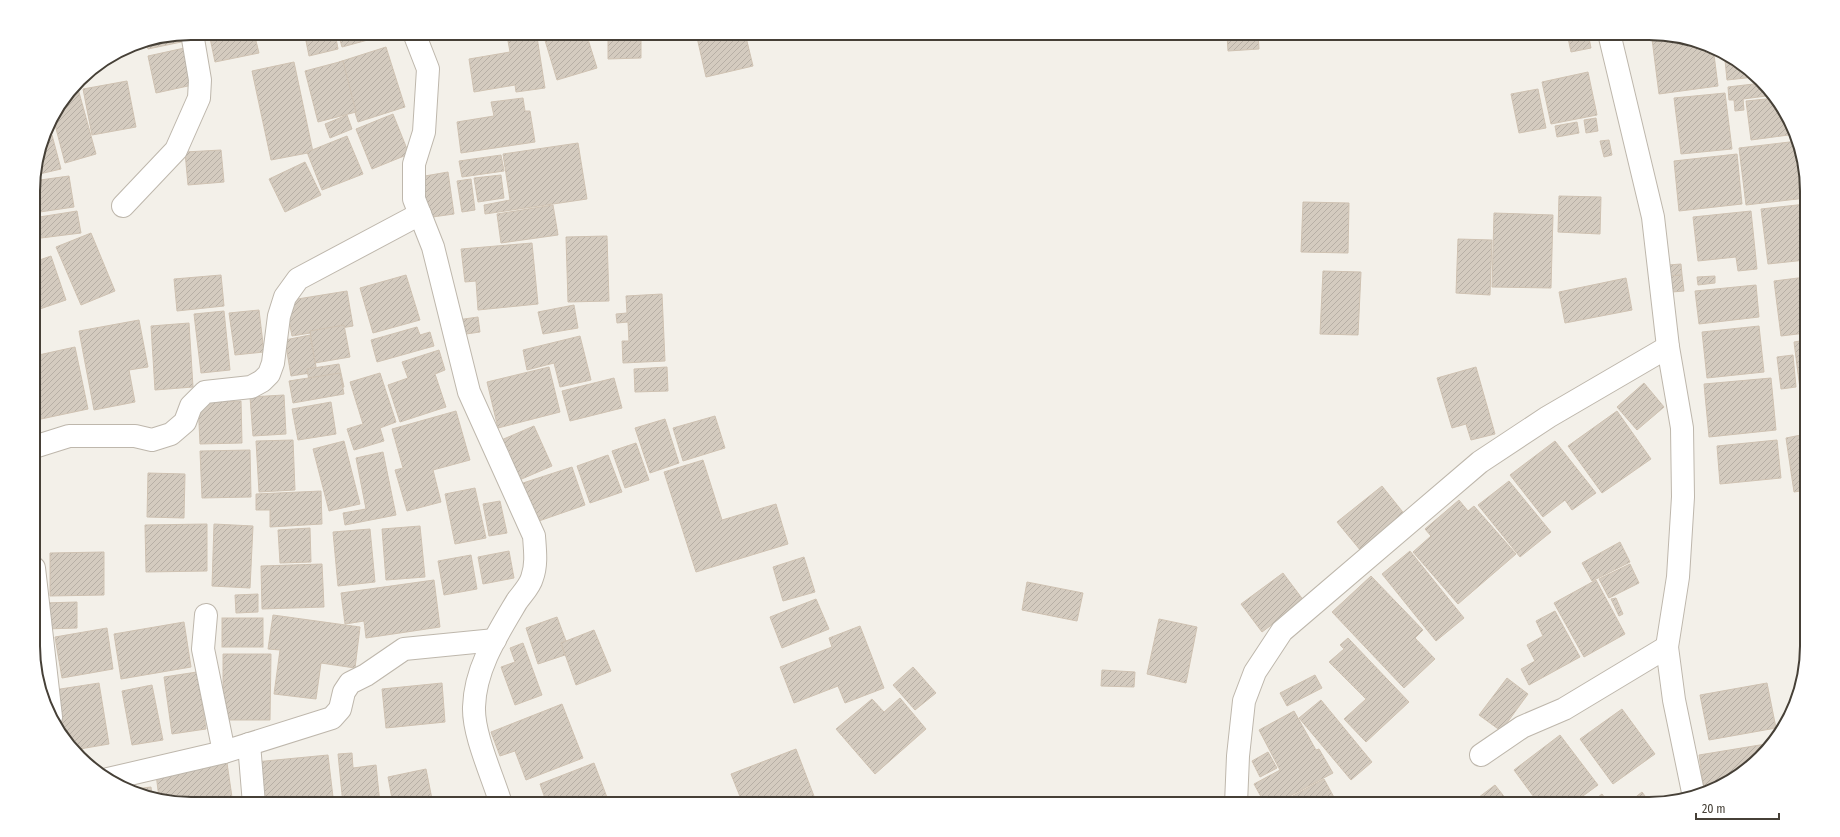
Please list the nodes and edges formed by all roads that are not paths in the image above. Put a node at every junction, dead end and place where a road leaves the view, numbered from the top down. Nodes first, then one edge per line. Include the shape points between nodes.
1 (193, 40) edge
2 (417, 40) edge
3 (1611, 40) edge
4 (123, 206) dead end
5 (420, 214) junction
6 (1668, 347) junction
7 (40, 445) edge
8 (206, 615) dead end
9 (40, 621) edge
10 (495, 640) junction
11 (1667, 647) junction
12 (49, 695) edge
13 (249, 744) junction
14 (224, 752) junction
15 (1481, 755) dead end
16 (116, 777) edge
17 (1693, 790) edge
18 (253, 797) edge
19 (499, 797) edge
20 (1236, 797) edge

1 - 4 street via 200,80 199,98 176,150
2 - 5 street via 428,69 424,132 414,164 413,181 414,199
3 - 6 street via 1653,216
5 - 7 street via 298,279 285,297 279,316 273,363 269,374 262,381 251,386 205,392 191,406 185,422 171,434 152,440 135,436 68,436
5 - 10 street via 433,247 469,392 534,536 536,561 532,579
6 - 11 street via 1682,428 1683,497 1678,577
6 - 20 street via 1548,417 1480,462 1282,631 1255,672 1244,701
8 - 14 street via 203,649
9 - 12 street
10 - 13 street via 404,649 350,683 344,692 340,710 332,718
10 - 19 street via 478,682 474,708 478,733
11 - 15 street via 1564,709 1522,726
11 - 17 street via 1674,700
13 - 14 street
13 - 18 street
14 - 16 street

